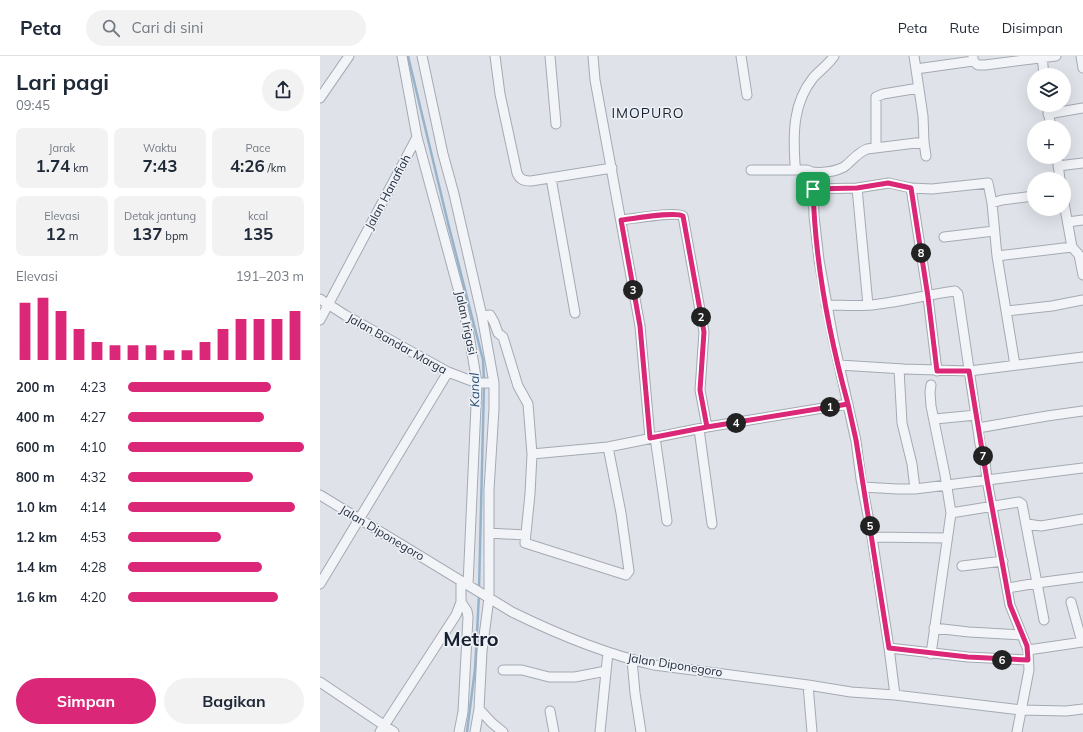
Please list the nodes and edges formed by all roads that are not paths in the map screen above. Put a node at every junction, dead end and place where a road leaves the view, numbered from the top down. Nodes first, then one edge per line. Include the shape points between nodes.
1 (348, 56) edge
2 (402, 56) edge
3 (422, 56) edge
4 (495, 56) edge
5 (550, 56) edge
6 (593, 56) edge
7 (741, 56) edge
8 (834, 56) edge
9 (914, 56) edge
10 (1056, 56) edge
11 (1081, 56) edge
12 (1042, 57) edge
13 (973, 58) edge
14 (916, 68) junction
15 (1043, 68) edge
16 (1083, 68) edge
17 (919, 88) junction
18 (747, 95) dead end
19 (320, 98) edge
20 (1071, 108) edge
21 (1083, 108) edge
22 (556, 124) dead end
23 (417, 137) junction
24 (924, 142) junction
25 (876, 148) junction
26 (926, 156) dead end
27 (1071, 163) edge
28 (1083, 163) edge
29 (612, 168) junction
30 (751, 170) dead end
31 (796, 170) junction
32 (812, 172) junction
33 (551, 178) junction
34 (857, 188) junction
35 (911, 188) junction
36 (813, 189) junction
37 (1027, 197) edge
38 (992, 203) junction
39 (1067, 216) edge
40 (621, 220) junction
41 (1083, 220) edge
42 (1068, 222) junction
43 (994, 231) junction
44 (944, 237) dead end
45 (1072, 247) junction
46 (997, 256) junction
47 (1083, 275) edge
48 (928, 297) junction
49 (320, 299) edge
50 (1083, 300) edge
51 (328, 305) junction
52 (868, 305) junction
53 (826, 306) junction
54 (1007, 311) junction
55 (574, 313) dead end
56 (482, 316) junction
57 (320, 320) edge
58 (1083, 357) edge
59 (838, 365) junction
60 (1015, 365) junction
61 (899, 369) junction
62 (937, 371) junction
63 (969, 371) junction
64 (448, 372) junction
65 (478, 382) junction
66 (493, 382) junction
67 (931, 385) dead end
68 (848, 404) junction
69 (1083, 411) edge
70 (976, 415) junction
71 (935, 419) junction
72 (703, 428) junction
73 (978, 428) junction
74 (653, 438) junction
75 (608, 447) junction
76 (532, 454) junction
77 (1083, 468) edge
78 (987, 480) junction
79 (947, 486) junction
80 (863, 487) junction
81 (915, 489) junction
82 (320, 495) edge
83 (992, 507) junction
84 (951, 513) junction
85 (359, 519) junction
86 (1083, 519) edge
87 (667, 521) dead end
88 (712, 524) dead end
89 (1027, 524) junction
90 (488, 533) junction
91 (526, 535) junction
92 (872, 537) junction
93 (947, 538) junction
94 (1003, 562) junction
95 (962, 566) dead end
96 (1083, 577) edge
97 (1037, 583) junction
98 (320, 584) edge
99 (466, 584) junction
100 (1008, 588) junction
101 (486, 597) junction
102 (461, 602) junction
103 (1071, 602) dead end
104 (1044, 620) dead end
105 (934, 628) junction
106 (1021, 634) junction
107 (1082, 642) edge
108 (889, 648) junction
109 (1028, 650) junction
110 (608, 652) junction
111 (932, 654) junction
112 (632, 660) junction
113 (1028, 660) junction
114 (503, 670) dead end
115 (606, 671) junction
116 (320, 682) edge
117 (808, 685) junction
118 (895, 696) junction
119 (479, 708) junction
120 (1083, 709) edge
121 (1021, 710) junction
122 (550, 711) dead end
123 (382, 729) edge
124 (394, 732) edge
125 (458, 732) edge
126 (475, 732) edge
127 (503, 732) edge
128 (554, 732) edge
129 (600, 732) edge
130 (641, 732) edge
131 (812, 732) edge
132 (1017, 732) edge

1 - 19 street
2 - 23 street
3 - 56 street
4 - 33 street via 500,94 518,176 526,181
5 - 22 street
6 - 29 street via 595,80
7 - 18 street
8 - 31 street via 812,80 797,106 794,143
9 - 14 street
10 - 12 street
11 - 16 street
12 - 13 street via 985,65 978,65
12 - 15 street
13 - 14 street
14 - 17 street
17 - 24 street
17 - 25 street via 876,97
20 - 21 street
23 - 51 street, Jalan Hanafiah
23 - 65 street, Jalan Irigasi via 462,303
24 - 25 street
24 - 26 street
25 - 32 street via 861,151 844,167 834,171
27 - 28 street
29 - 33 street
29 - 40 street
30 - 31 street
31 - 32 street
32 - 36 street
33 - 55 street
34 - 35 street via 888,183
34 - 36 street
34 - 52 street
35 - 38 street via 932,189 986,182 989,184
35 - 48 street
36 - 53 street
37 - 38 street
38 - 43 street
39 - 42 street
40 - 72 street via 680,214 683,216 704,332 700,390
40 - 74 street via 640,326
41 - 42 street
42 - 45 street
43 - 44 street
43 - 46 street
45 - 46 street
45 - 47 street via 1079,255
46 - 54 street
48 - 52 street
48 - 62 street
48 - 63 street via 957,292
49 - 51 street, Jalan Bandar Marga
50 - 54 street
51 - 57 street, Jalan Hanafiah
51 - 64 street, Jalan Bandar Marga
52 - 53 street
53 - 59 street
54 - 60 street
56 - 66 street
56 - 76 street via 490,315 498,333 503,337 518,386 528,404
58 - 60 street
59 - 61 street
59 - 68 street
60 - 63 street
61 - 62 street
61 - 81 street via 902,423
62 - 63 street
63 - 70 street
64 - 65 street, Jalan Bandar Marga
64 - 85 street
65 - 66 street, Jalan Bandar Marga
65 - 99 street, Jalan Irigasi
66 - 90 street
67 - 71 street
68 - 72 street
68 - 80 street
69 - 73 street
70 - 71 street
70 - 73 street
71 - 79 street
72 - 74 street
72 - 88 street
73 - 78 street
74 - 75 street
74 - 87 street
75 - 76 street
75 - 91 street via 627,548 628,573 626,575 527,544
76 - 91 street
77 - 78 street
78 - 79 street
78 - 83 street
79 - 81 street
79 - 84 street
80 - 81 street
80 - 92 street
82 - 85 street, Jalan Diponegoro
83 - 84 street
83 - 89 street via 1021,502
83 - 94 street
84 - 93 street
85 - 98 street
85 - 99 street, Jalan Diponegoro
86 - 89 street via 1042,526
89 - 97 street
90 - 91 street
90 - 101 street
92 - 93 street
92 - 108 street
93 - 105 street
94 - 95 street
94 - 100 street
96 - 97 street
97 - 100 street
97 - 104 street
99 - 101 street, Jalan Diponegoro
99 - 102 street, Jalan Irigasi
100 - 106 street via 1010,605
101 - 110 street, Jalan Diponegoro via 539,625
101 - 119 street
102 - 123 street via 456,615
102 - 125 street via 468,617 463,712
103 - 107 street
105 - 106 street
105 - 111 street
106 - 109 street
107 - 109 street
108 - 111 street
108 - 118 street
109 - 113 street
110 - 112 street, Jalan Diponegoro
110 - 115 street
111 - 113 street
112 - 117 street, Jalan Diponegoro
112 - 130 street
113 - 121 street via 1029,670
114 - 115 street via 522,670 549,677
115 - 129 street
116 - 123 street
117 - 118 street, Jalan Diponegoro
117 - 131 street
118 - 121 street, Jalan Diponegoro
119 - 126 street
119 - 127 street
120 - 121 street, Jalan Diponegoro
121 - 132 street
122 - 128 street
123 - 124 street

